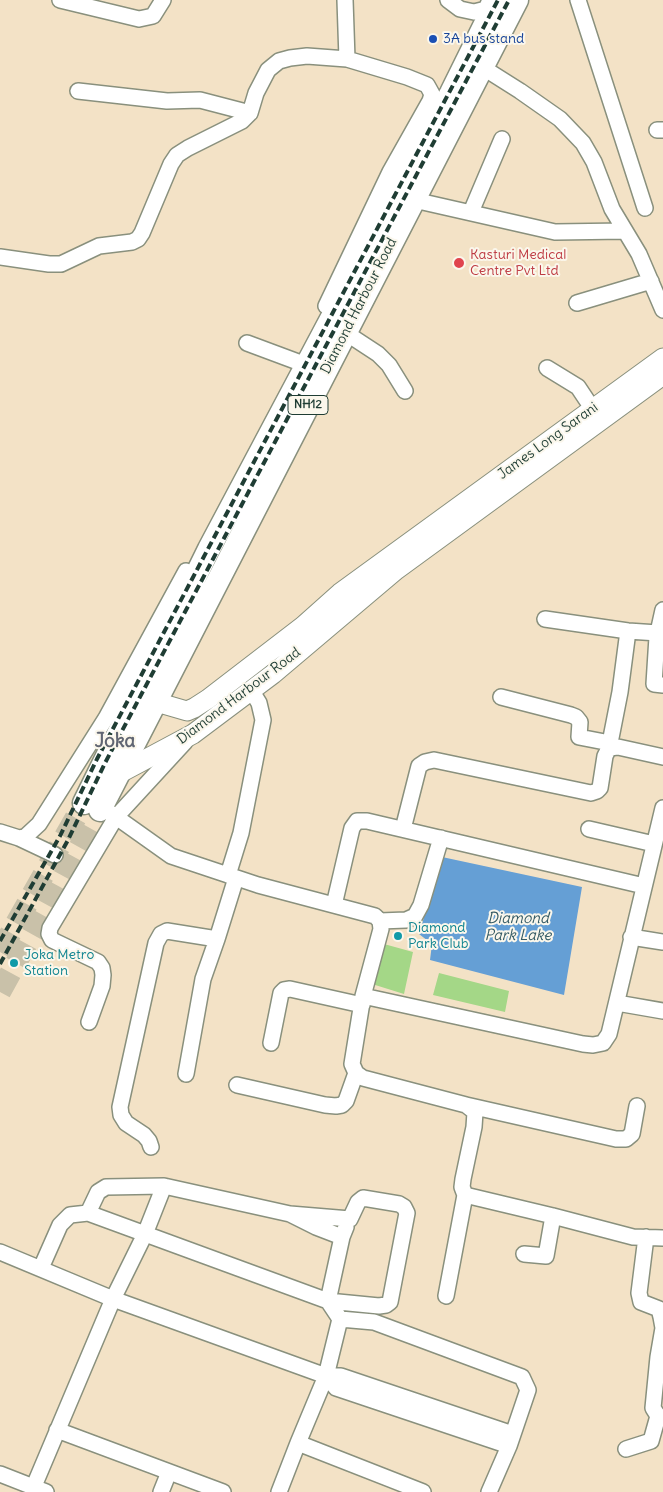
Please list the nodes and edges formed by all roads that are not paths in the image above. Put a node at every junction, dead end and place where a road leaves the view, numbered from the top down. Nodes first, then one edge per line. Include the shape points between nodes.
1 (60, 0) edge
2 (163, 0) edge
3 (345, 0) edge
4 (448, 0) edge
5 (490, 0) edge
6 (496, 0) edge
7 (517, 0) edge
8 (578, 0) edge
9 (347, 59) junction
10 (482, 67) junction
11 (78, 91) dead end
12 (250, 113) junction
13 (502, 139) dead end
14 (414, 200) junction
15 (645, 208) dead end
16 (471, 212) junction
17 (625, 231) junction
18 (0, 257) edge
19 (651, 281) junction
20 (577, 303) dead end
21 (663, 310) edge
22 (346, 333) junction
23 (247, 343) dead end
24 (663, 358) edge
25 (298, 362) junction
26 (547, 368) dead end
27 (663, 375) edge
28 (405, 391) dead end
29 (592, 408) junction
30 (663, 610) edge
31 (545, 619) dead end
32 (628, 631) junction
33 (658, 633) junction
34 (663, 685) edge
35 (251, 690) junction
36 (501, 697) dead end
37 (147, 698) junction
38 (193, 734) junction
39 (610, 746) junction
40 (663, 757) edge
41 (110, 772) junction
42 (98, 807) junction
43 (663, 808) edge
44 (403, 829) junction
45 (589, 829) dead end
46 (0, 832) edge
47 (19, 838) junction
48 (441, 838) junction
49 (656, 852) edge
50 (56, 855) dead end
51 (232, 876) junction
52 (644, 886) junction
53 (334, 905) junction
54 (380, 921) junction
55 (631, 937) junction
56 (217, 939) junction
57 (663, 942) edge
58 (363, 1000) junction
59 (617, 1003) junction
60 (663, 1011) edge
61 (89, 1022) dead end
62 (271, 1043) dead end
63 (356, 1073) junction
64 (186, 1074) dead end
65 (237, 1085) dead end
66 (466, 1105) junction
67 (637, 1106) dead end
68 (151, 1147) dead end
69 (164, 1186) junction
70 (465, 1196) junction
71 (88, 1213) junction
72 (290, 1214) junction
73 (553, 1216) junction
74 (350, 1219) junction
75 (145, 1234) junction
76 (342, 1237) junction
77 (646, 1237) junction
78 (663, 1238) edge
79 (0, 1252) edge
80 (524, 1254) dead end
81 (40, 1268) junction
82 (446, 1296) dead end
83 (113, 1298) junction
84 (328, 1300) junction
85 (340, 1319) junction
86 (660, 1356) edge
87 (326, 1376) junction
88 (660, 1417) edge
89 (57, 1430) junction
90 (511, 1440) junction
91 (298, 1443) junction
92 (626, 1449) dead end
93 (170, 1472) junction
94 (0, 1474) edge
95 (183, 1485) edge
96 (40, 1489) edge
97 (162, 1492) edge
98 (223, 1492) edge
99 (279, 1492) edge
100 (423, 1492) edge
101 (489, 1492) edge

1 - 2 street via 139,19 153,16
3 - 9 street
4 - 5 street via 460,9 474,12 486,9
6 - 37 highway, Diamond Harbour Road / NH12 via 451,92 209,549
7 - 10 highway, Diamond Harbour Road / NH12
8 - 15 street
9 - 12 street via 308,56 279,61 268,70
9 - 25 street via 427,85 432,94 390,172
10 - 14 highway, Diamond Harbour Road / NH12
10 - 17 street via 560,119 583,143
11 - 12 street via 167,101 200,100
12 - 18 street via 242,121 177,155 138,239 99,246 61,264
13 - 16 street
14 - 16 street
14 - 22 highway, Diamond Harbour Road / NH12
16 - 17 street via 555,232
17 - 19 street
19 - 20 street
19 - 21 street
22 - 28 street via 378,354
22 - 37 highway, Diamond Harbour Road / NH12
23 - 25 street
24 - 29 main road, James Long Sarani
25 - 47 street via 106,718 39,824 30,834
26 - 29 street via 578,387
27 - 35 main road, Diamond Harbour Road via 396,570
29 - 37 main road, James Long Sarani via 340,593 303,626 208,699 187,711
30 - 33 street
31 - 32 street
32 - 33 street
32 - 39 street
33 - 34 street via 654,684
35 - 38 main road, Diamond Harbour Road
35 - 51 street via 259,703 263,720
36 - 39 street via 571,714 580,722 579,737
37 - 41 highway, Diamond Harbour Road / NH12
38 - 41 main road, Diamond Harbour Road
38 - 42 street
39 - 40 street
39 - 44 street via 605,756 600,788 591,793 434,760 425,762 419,766
41 - 42 highway, Diamond Harbour Road / NH12
42 - 51 street via 171,856
42 - 61 street via 49,934 52,940 98,962 102,968 102,986
43 - 49 street
44 - 48 street
44 - 53 street via 357,821 352,828
45 - 49 street
46 - 47 street
47 - 50 street
48 - 52 street
48 - 54 street via 415,916 406,920
49 - 52 street
51 - 53 street
51 - 56 street
52 - 55 street
53 - 54 street via 374,916
54 - 58 street via 381,929
55 - 57 street
55 - 59 street
56 - 64 street via 203,979
56 - 68 street via 167,931 156,943 120,1107 126,1123 144,1135
58 - 59 street via 592,1045 604,1043
58 - 62 street via 284,990
58 - 63 street via 352,1064
59 - 60 street
63 - 65 street via 346,1101 336,1106
63 - 66 street via 363,1078
66 - 67 street via 616,1139 626,1139 632,1134
66 - 70 street via 475,1112 462,1187
69 - 71 street via 106,1187 98,1192
69 - 72 street
69 - 75 street
70 - 73 street
70 - 82 street
71 - 75 street
71 - 81 street via 70,1215 60,1226
72 - 74 street
72 - 76 street
73 - 77 street via 632,1237
73 - 80 street via 546,1256
74 - 76 street
74 - 84 street via 363,1198 404,1207 407,1214 390,1302 379,1306
75 - 83 street
75 - 84 street
76 - 84 street
77 - 78 street
77 - 86 street via 638,1293 641,1302 659,1309 663,1328
79 - 81 street
81 - 83 street
83 - 87 street
83 - 89 street
84 - 85 street
85 - 87 street
85 - 90 street via 374,1322 522,1377 528,1390
86 - 88 street via 652,1400 653,1408
87 - 90 street via 341,1376
87 - 91 street
88 - 92 street via 651,1441
89 - 93 street
89 - 96 street
90 - 101 street
91 - 99 street
91 - 100 street
93 - 95 street
93 - 97 street
94 - 96 street
95 - 98 street

